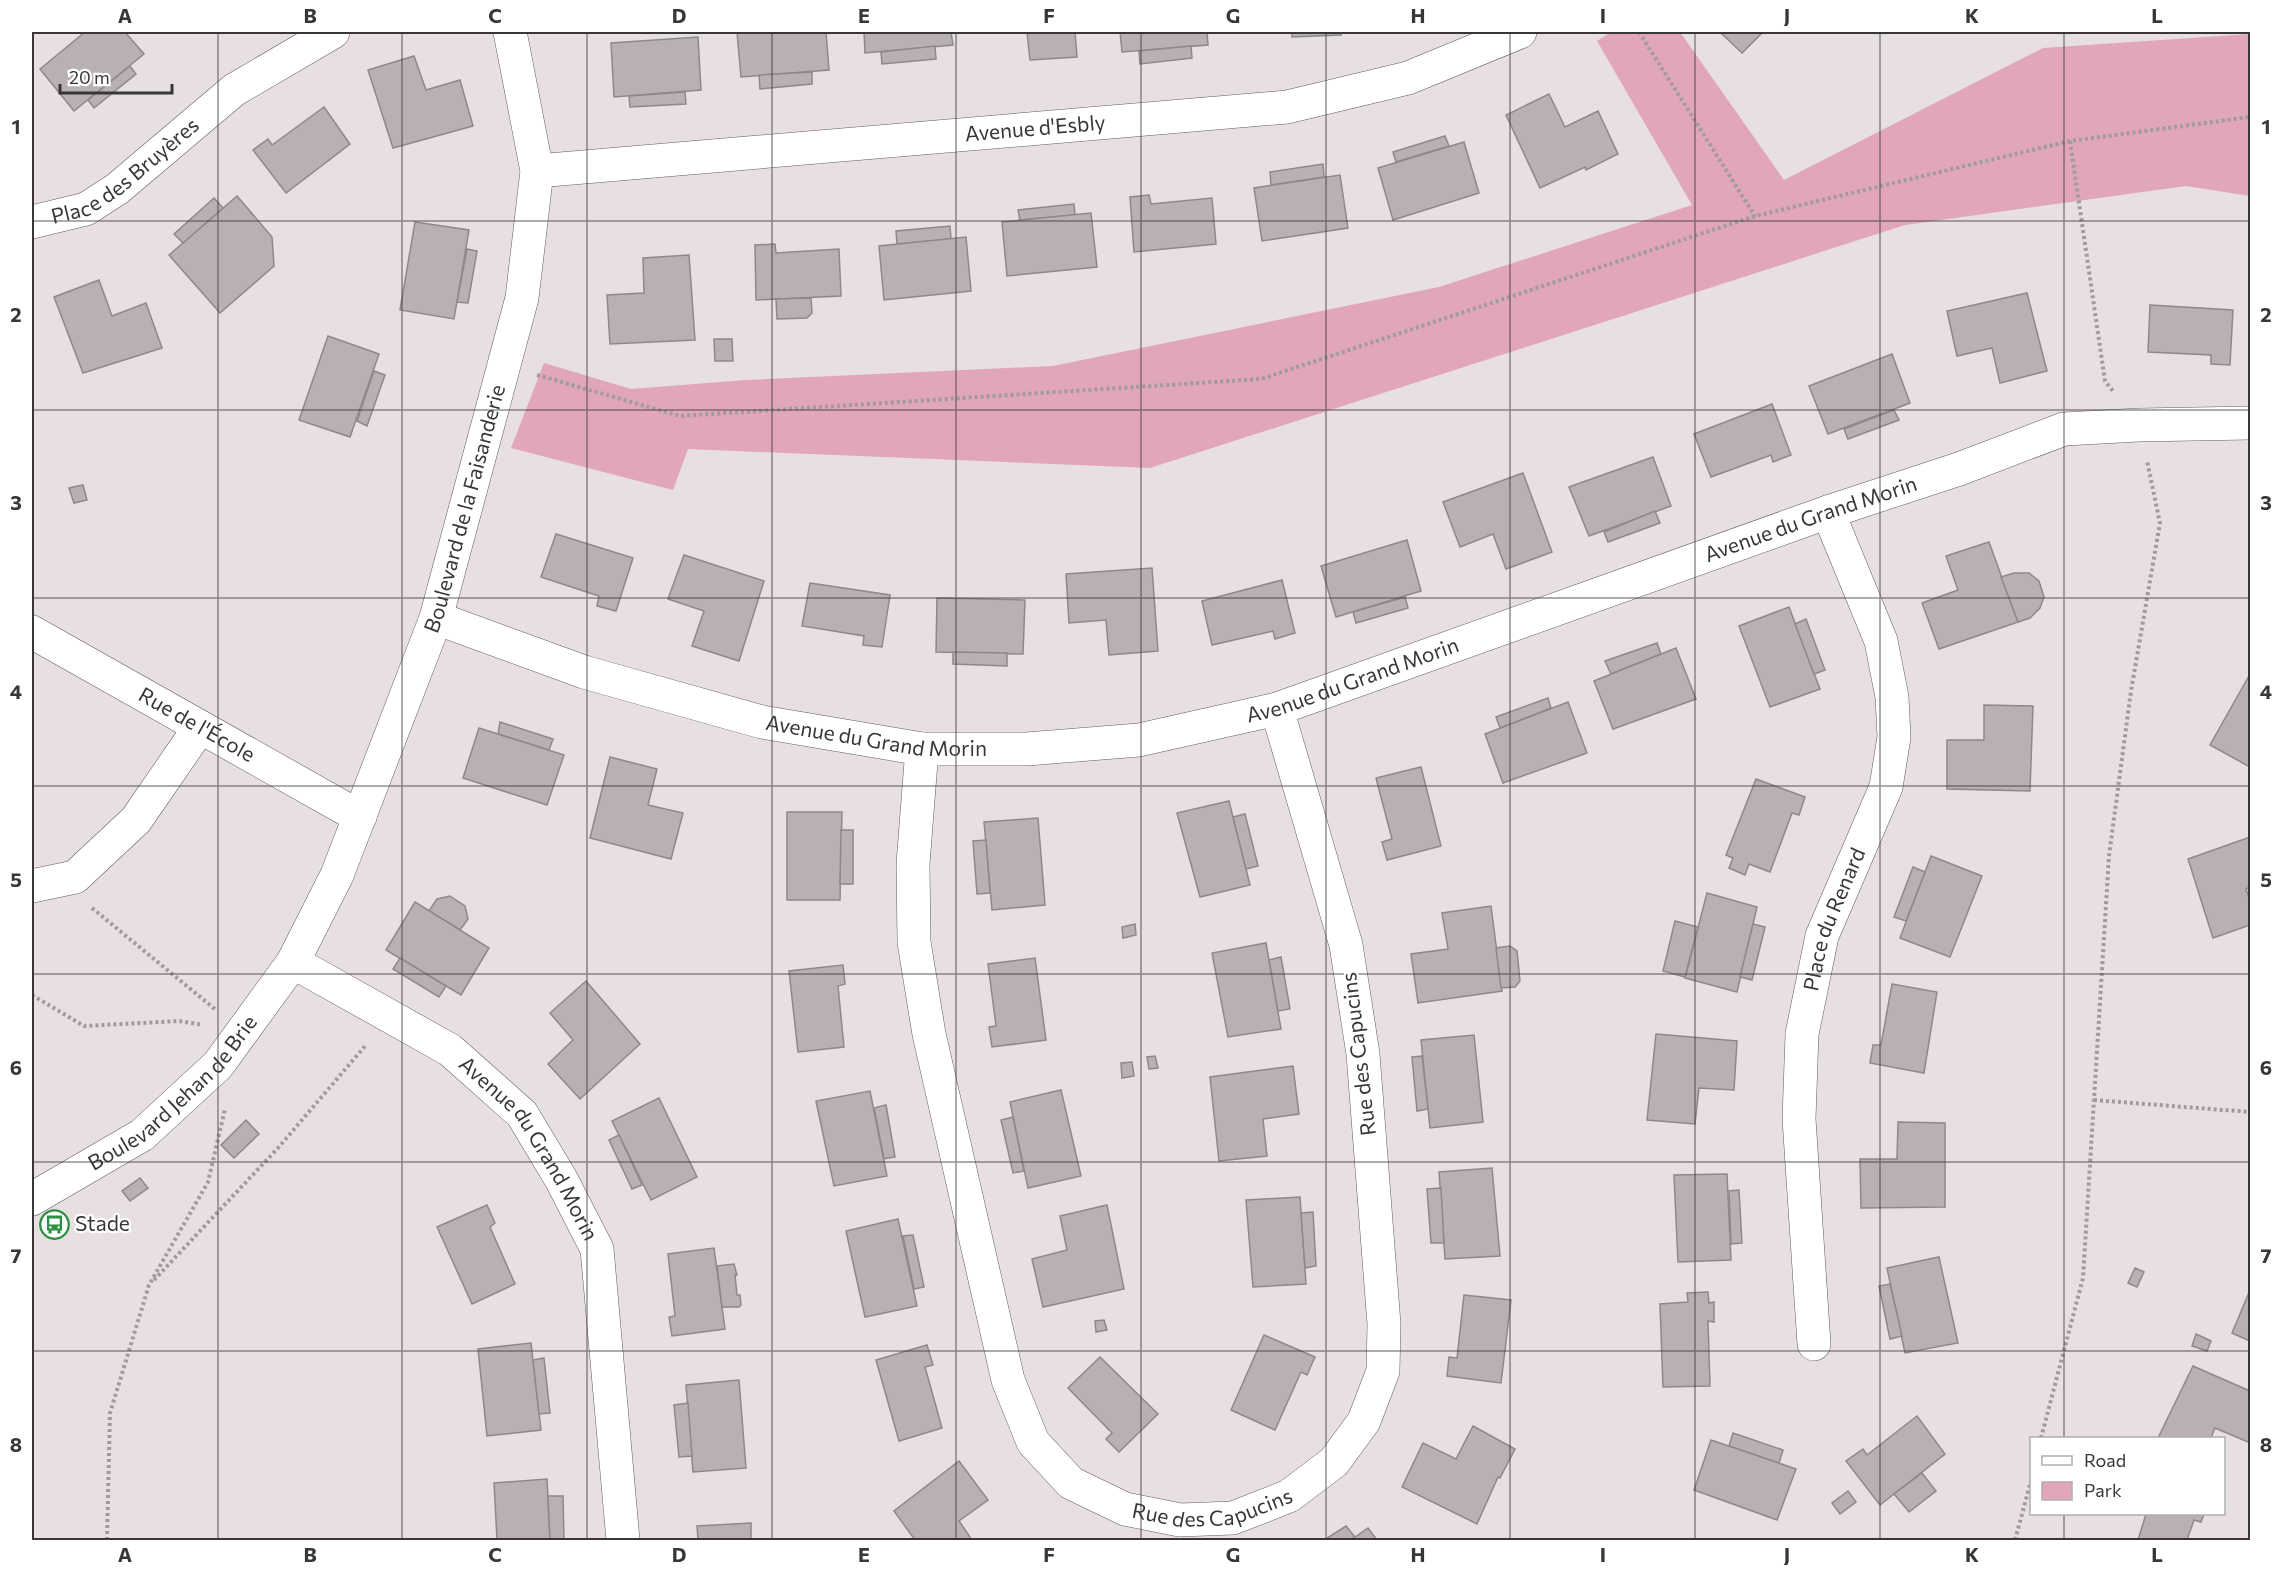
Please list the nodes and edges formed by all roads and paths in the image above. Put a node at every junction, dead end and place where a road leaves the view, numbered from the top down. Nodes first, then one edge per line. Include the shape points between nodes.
1 (333, 32) edge
2 (510, 32) edge
3 (1520, 32) edge
4 (1639, 32) edge
5 (2250, 117) edge
6 (2070, 141) junction
7 (537, 171) junction
8 (1755, 216) junction
9 (32, 222) edge
10 (504, 365) junction
11 (2250, 423) edge
12 (2139, 425) junction
13 (1828, 512) junction
14 (436, 618) junction
15 (32, 632) edge
16 (1277, 709) junction
17 (200, 727) junction
18 (922, 749) junction
19 (360, 817) junction
20 (45, 883) edge
21 (293, 962) junction
22 (32, 995) edge
23 (390, 1016) junction
24 (242, 1031) junction
25 (2094, 1100) junction
26 (227, 1101) dead end
27 (2250, 1112) edge
28 (32, 1198) edge
29 (150, 1285) junction
30 (1814, 1344) dead end
31 (2042, 1437) edge
32 (2030, 1481) edge
33 (108, 1540) edge
34 (623, 1540) edge
35 (2015, 1540) edge

1 - 9 street, Place des Bruyères via 234,90 117,189 86,209
2 - 7 street, Boulevard de la Faisanderie
3 - 7 street, Avenue d'Esbly via 1408,78 1287,107
4 - 8 path
5 - 6 path
6 - 8 path
6 - 12 path via 2105,381
7 - 10 street, Boulevard de la Faisanderie via 522,298
8 - 10 path via 1261,380 680,416
10 - 14 street, Boulevard de la Faisanderie
11 - 12 street, Avenue du Grand Morin
12 - 13 street, Avenue du Grand Morin via 2064,429 1959,470
12 - 25 path via 2160,523 2131,691 2109,856
13 - 16 street, Avenue du Grand Morin
13 - 30 street, Place du Renard via 1881,641 1892,697 1894,737 1886,787 1822,936 1802,1034 1799,1119
14 - 18 street, Avenue du Grand Morin via 584,672 762,722
14 - 19 street, Boulevard de la Faisanderie
15 - 17 street, Rue de l'École
16 - 18 street, Avenue du Grand Morin via 1139,740 1026,749
16 - 18 street, Rue des Capucins via 1346,945 1364,1066 1384,1324 1383,1371 1364,1421 1334,1462 1289,1496 1233,1518 1180,1520 1125,1509 1071,1483 1033,1442 1008,1380 929,1034 914,942 913,864
17 - 19 street, Rue de l'École
17 - 20 street via 136,820 75,877
19 - 21 street, Boulevard de la Faisanderie via 337,875
20 - 24 path
21 - 23 street, Avenue du Grand Morin
21 - 24 street, Boulevard Jehan de Brie
22 - 24 path via 84,1026 179,1021
23 - 29 path via 278,1148
23 - 34 street, Avenue du Grand Morin via 450,1050 522,1114 597,1249
24 - 28 street, Boulevard Jehan de Brie via 218,1065 142,1135
25 - 27 path
25 - 31 path via 2083,1278
26 - 29 path via 208,1182
29 - 33 path via 110,1413
32 - 35 path

